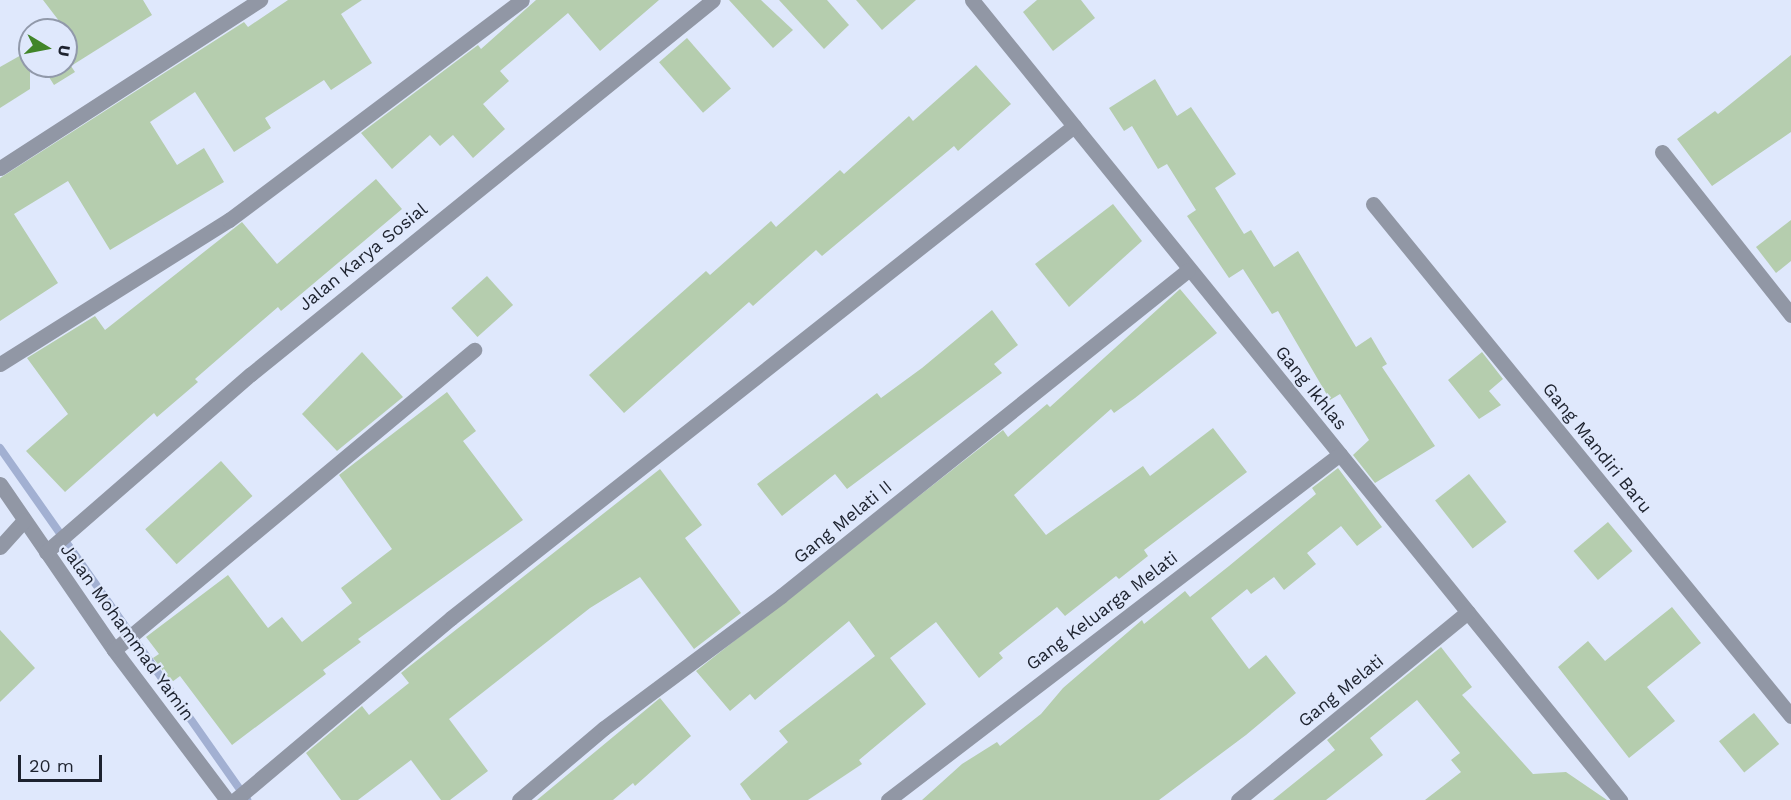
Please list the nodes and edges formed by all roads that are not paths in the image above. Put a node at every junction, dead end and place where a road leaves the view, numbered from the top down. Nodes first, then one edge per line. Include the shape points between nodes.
1 (260, 0) edge
2 (522, 0) edge
3 (713, 0) edge
4 (972, 0) edge
5 (1074, 126) junction
6 (1662, 152) dead end
7 (0, 168) edge
8 (1373, 204) dead end
9 (1188, 270) junction
10 (1791, 315) edge
11 (474, 350) dead end
12 (0, 364) edge
13 (1340, 454) junction
14 (0, 484) edge
15 (24, 520) junction
16 (0, 547) edge
17 (46, 552) junction
18 (1468, 612) junction
19 (114, 650) junction
20 (1791, 716) edge
21 (227, 800) edge
22 (235, 800) edge
23 (519, 800) edge
24 (888, 800) edge
25 (1238, 800) edge
26 (1620, 800) edge

1 - 7 street
2 - 12 street via 229,220
3 - 17 street, Jalan Karya Sosial via 251,374
4 - 5 street, Gang Ikhlas
5 - 9 street, Gang Ikhlas
5 - 22 street via 451,618
6 - 10 street
8 - 20 street, Gang Mandiri Baru
9 - 13 street, Gang Ikhlas
9 - 23 street, Gang Melati II via 781,596 604,728
11 - 19 street
13 - 18 street, Gang Ikhlas
13 - 24 street, Gang Keluarga Melati
14 - 15 street, Jalan Mohammad Yamin
15 - 16 street
15 - 17 street, Jalan Mohammad Yamin
17 - 19 street, Jalan Mohammad Yamin
18 - 25 street, Gang Melati
18 - 26 street, Gang Ikhlas
19 - 21 street, Jalan Mohammad Yamin

